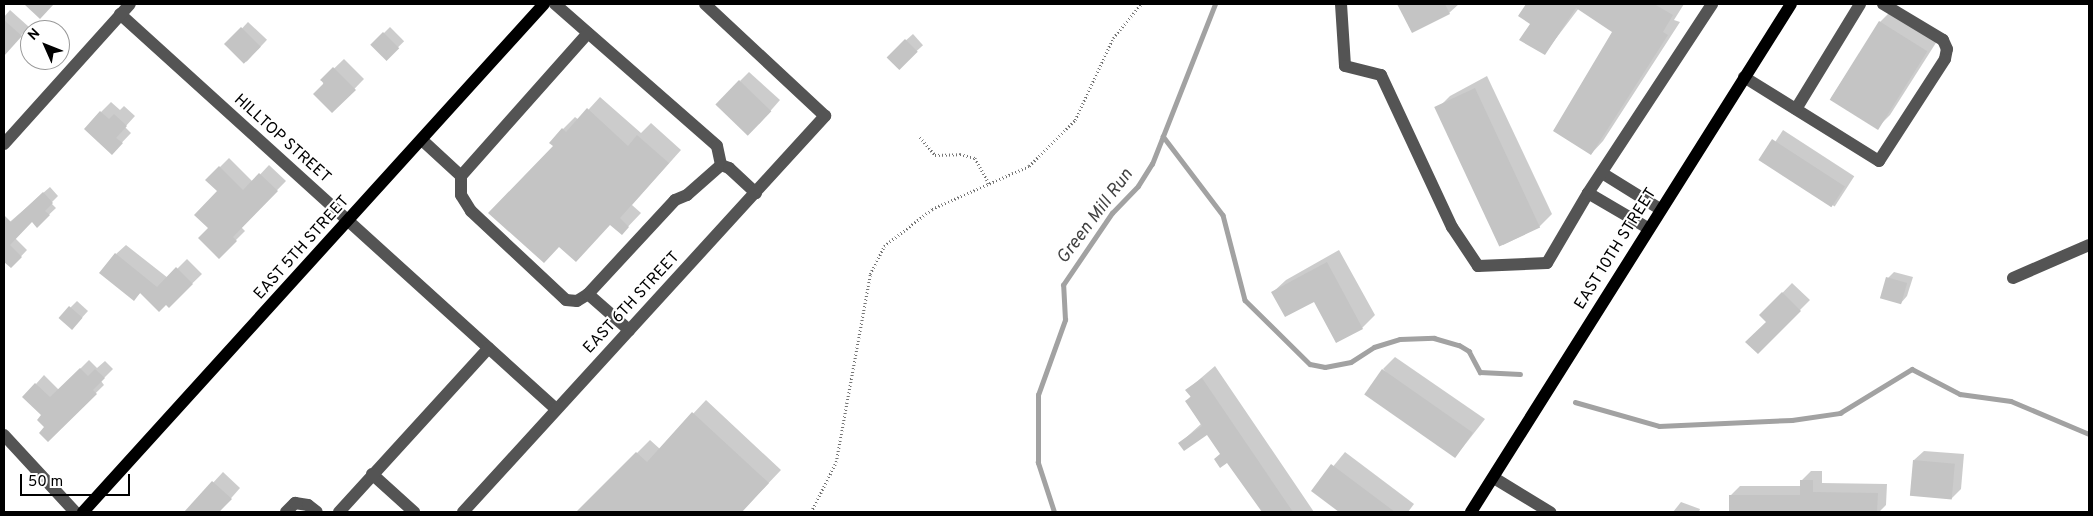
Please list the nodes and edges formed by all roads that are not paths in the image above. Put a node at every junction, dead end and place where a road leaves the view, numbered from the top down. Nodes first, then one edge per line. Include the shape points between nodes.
1 (130, 4) edge
2 (544, 4) edge
3 (556, 4) edge
4 (705, 4) edge
5 (1341, 4) edge
6 (1712, 4) edge
7 (1791, 4) edge
8 (1860, 4) edge
9 (1883, 4) edge
10 (120, 14) junction
11 (588, 33) junction
12 (1744, 77) junction
13 (1796, 109) junction
14 (422, 140) junction
15 (4, 144) edge
16 (721, 166) junction
17 (1602, 173) junction
18 (461, 176) junction
19 (756, 193) junction
20 (1588, 193) junction
21 (1660, 208) junction
22 (349, 221) junction
23 (1648, 228) junction
24 (2089, 245) edge
25 (2013, 278) dead end
26 (588, 294) junction
27 (629, 330) junction
28 (488, 348) junction
29 (556, 409) junction
30 (4, 435) edge
31 (372, 474) junction
32 (1494, 478) junction
33 (75, 512) edge
34 (83, 512) edge
35 (286, 512) edge
36 (316, 512) edge
37 (339, 512) edge
38 (414, 512) edge
39 (463, 512) edge
40 (1471, 512) edge
41 (1550, 512) edge

1 - 10 street
2 - 14 main road, EAST 5TH STREET
3 - 11 street
4 - 19 street, EAST 6TH STREET via 825,116
5 - 20 street via 1345,66 1381,76 1452,227 1478,266 1547,263
6 - 17 street
7 - 12 main road, EAST 10TH STREET
8 - 13 street
9 - 13 street via 1942,40 1947,49 1945,59 1879,160
10 - 15 street
10 - 22 street, HILLTOP STREET
11 - 16 street via 717,146
11 - 18 street
12 - 13 street
12 - 21 main road, EAST 10TH STREET
14 - 18 street
14 - 22 main road, EAST 5TH STREET
16 - 19 street via 729,168
16 - 26 street via 687,195 674,200
17 - 20 street
17 - 21 street
18 - 26 street via 460,195 488,228 566,300 577,300
19 - 27 street, EAST 6TH STREET
20 - 23 street
21 - 23 main road, EAST 10TH STREET
22 - 28 street, HILLTOP STREET
22 - 34 main road, EAST 5TH STREET
23 - 32 main road, EAST 10TH STREET
24 - 25 street
26 - 27 street
27 - 29 street, EAST 6TH STREET
28 - 29 street, HILLTOP STREET
28 - 31 street
29 - 39 street, EAST 6TH STREET
30 - 33 street
31 - 37 street
31 - 38 street
32 - 40 main road, EAST 10TH STREET
32 - 41 street
35 - 36 street via 295,503 308,505

